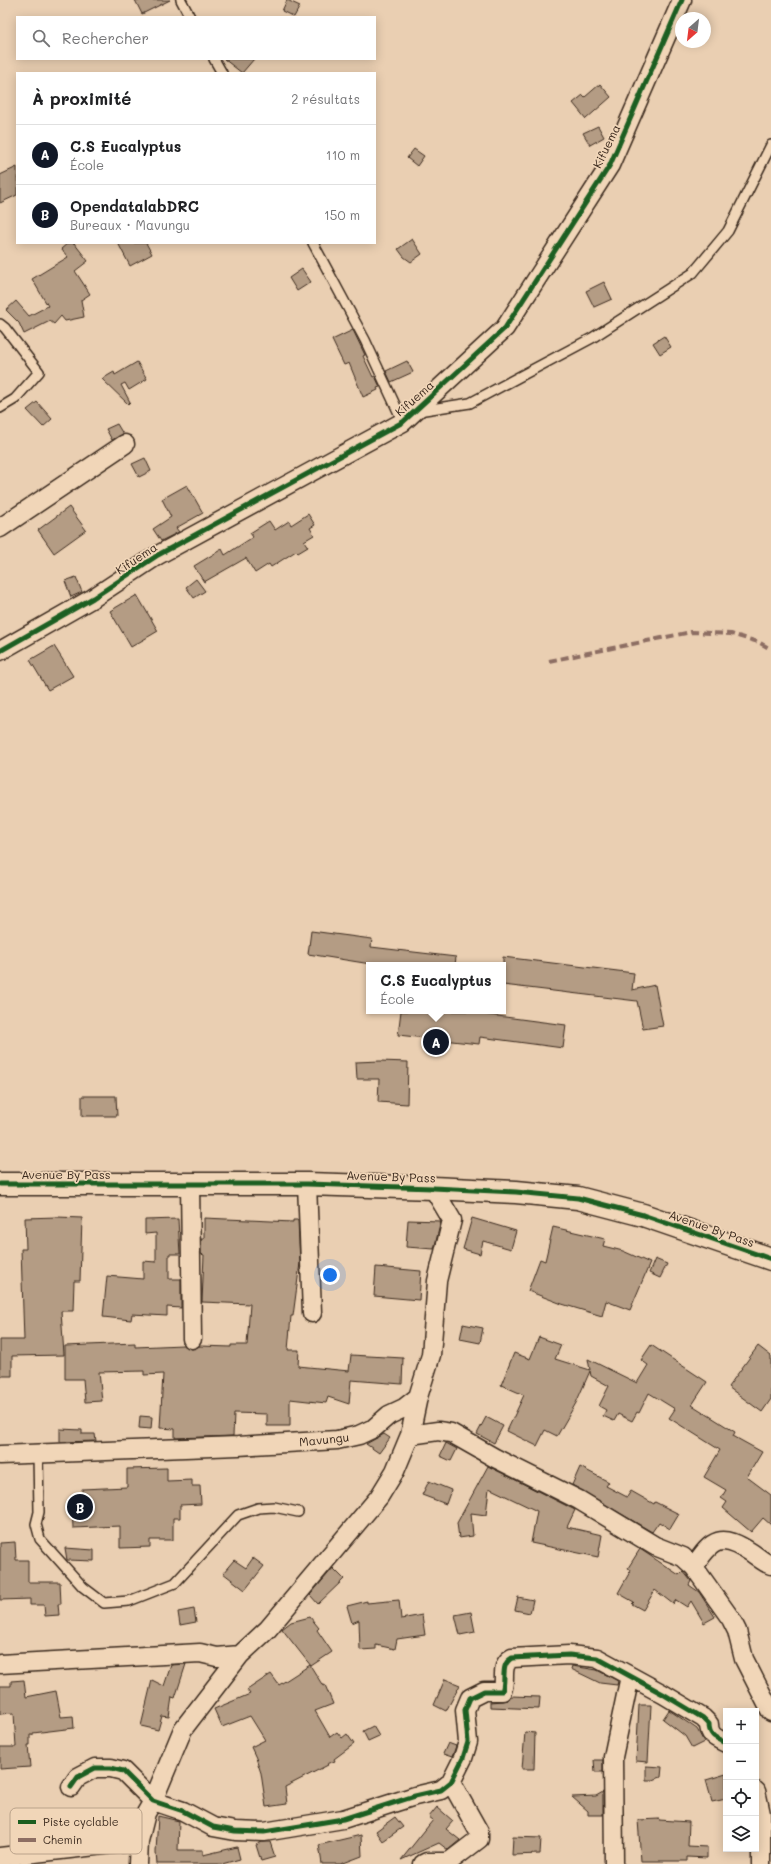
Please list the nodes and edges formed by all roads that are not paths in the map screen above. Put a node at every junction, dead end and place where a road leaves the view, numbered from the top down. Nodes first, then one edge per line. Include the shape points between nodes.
1 (181, 0) edge
2 (682, 0) edge
3 (189, 16) edge
4 (215, 60) edge
5 (221, 72) edge
6 (771, 145) edge
7 (314, 244) edge
8 (0, 324) edge
9 (0, 408) edge
10 (409, 417) junction
11 (125, 444) dead end
12 (0, 528) edge
13 (0, 651) edge
14 (190, 1183) junction
15 (0, 1184) edge
16 (307, 1184) junction
17 (433, 1188) junction
18 (771, 1259) edge
19 (312, 1313) dead end
20 (192, 1339) dead end
21 (418, 1397) junction
22 (410, 1435) junction
23 (38, 1454) junction
24 (0, 1455) edge
25 (298, 1512) dead end
26 (771, 1564) edge
27 (694, 1567) junction
28 (240, 1655) junction
29 (0, 1664) edge
30 (630, 1676) junction
31 (771, 1712) edge
32 (723, 1741) edge
33 (451, 1782) junction
34 (71, 1787) dead end
35 (153, 1801) junction
36 (759, 1805) edge
37 (142, 1829) edge
38 (26, 1854) edge
39 (138, 1854) edge
40 (0, 1857) edge
41 (138, 1864) edge
42 (424, 1864) edge
43 (614, 1864) edge
44 (761, 1864) edge

1 - 3 lane
2 - 10 street, Kifuema via 610,165 506,328
4 - 5 lane
6 - 10 lane via 728,231 693,273 592,338 470,403
7 - 10 lane via 364,340
8 - 9 lane via 39,372 15,399
10 - 13 street, Kifuema via 158,555 93,598
11 - 12 street
14 - 15 highway, Avenue By Pass
14 - 16 highway, Avenue By Pass
14 - 20 street
16 - 17 highway, Avenue By Pass
16 - 19 street
17 - 18 highway, Avenue By Pass via 578,1198 643,1215
17 - 21 street via 452,1220 437,1281 431,1355
21 - 22 street
21 - 23 street, Mavungu via 374,1428 359,1435 337,1440
22 - 27 street via 438,1431 451,1433 579,1500 655,1546 684,1557
22 - 28 street via 395,1470 378,1497 268,1629
23 - 24 street, Mavungu
23 - 25 lane via 39,1512 36,1524 40,1539 83,1587 104,1604 129,1601 175,1583 238,1515 258,1508 274,1507
26 - 27 street via 767,1564 739,1545 724,1541 713,1543 705,1549
27 - 31 street via 731,1619 744,1659
28 - 29 street via 217,1656 200,1653
28 - 35 street via 183,1729
30 - 32 street via 703,1718 713,1736
30 - 33 street via 598,1658 569,1655 512,1658 504,1667 505,1685 502,1691 484,1691 470,1698 466,1705 468,1742
30 - 43 street via 613,1757
33 - 35 street via 441,1790 343,1819 264,1832 214,1827 183,1811
33 - 42 street via 479,1832 479,1838 449,1862
34 - 35 street via 78,1777 95,1768 111,1768 123,1771
35 - 37 street via 146,1813
36 - 44 street
38 - 40 street
39 - 41 street

